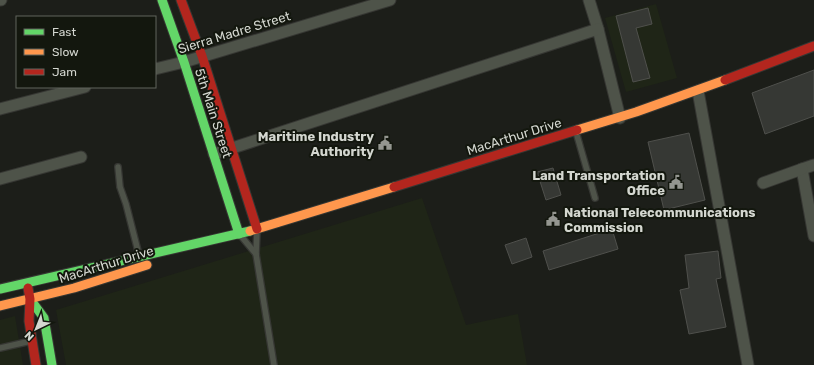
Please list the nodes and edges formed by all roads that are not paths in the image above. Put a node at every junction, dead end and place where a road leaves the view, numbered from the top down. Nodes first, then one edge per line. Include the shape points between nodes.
1 (162, 0) edge
2 (181, 0) edge
3 (390, 0) edge
4 (589, 0) edge
5 (598, 29) junction
6 (814, 46) edge
7 (202, 56) junction
8 (184, 62) junction
9 (156, 69) edge
10 (81, 88) edge
11 (698, 91) junction
12 (0, 109) edge
13 (620, 118) junction
14 (576, 130) junction
15 (231, 149) junction
16 (214, 154) junction
17 (81, 157) dead end
18 (814, 165) edge
19 (118, 168) dead end
20 (802, 170) junction
21 (0, 179) edge
22 (763, 183) dead end
23 (595, 198) dead end
24 (257, 229) junction
25 (240, 234) junction
26 (814, 236) edge
27 (217, 239) junction
28 (256, 254) junction
29 (139, 257) junction
30 (26, 282) junction
31 (0, 289) edge
32 (30, 299) junction
33 (0, 306) edge
34 (32, 341) junction
35 (0, 348) edge
36 (36, 365) edge
37 (52, 365) edge
38 (274, 365) edge
39 (748, 365) edge

1 - 8 main road, 5th Main Street
2 - 7 main road, 5th Main Street
3 - 7 street, Sierra Madre Street
4 - 5 street
5 - 13 street
5 - 15 street
6 - 11 main road, MacArthur Drive
7 - 8 street, Sierra Madre Street
7 - 15 main road, 5th Main Street
8 - 9 street, Sierra Madre Street
8 - 16 main road, 5th Main Street
10 - 12 street
11 - 13 main road, MacArthur Drive
11 - 39 street
13 - 14 main road, MacArthur Drive
14 - 23 lane
14 - 24 main road, MacArthur Drive
15 - 16 street
15 - 24 main road, 5th Main Street
16 - 25 main road, 5th Main Street
17 - 21 street
18 - 20 street
19 - 29 lane via 120,187
20 - 22 street
20 - 26 street
24 - 25 main road, MacArthur Drive
24 - 28 lane
25 - 27 main road, MacArthur Drive
25 - 28 lane
27 - 29 main road, MacArthur Drive
27 - 32 main road, MacArthur Drive via 121,275
28 - 38 lane
29 - 30 main road, MacArthur Drive
30 - 31 main road, MacArthur Drive
30 - 32 main road
32 - 33 main road, MacArthur Drive
32 - 34 main road via 29,321
32 - 37 main road via 44,318
34 - 35 lane
34 - 36 main road

